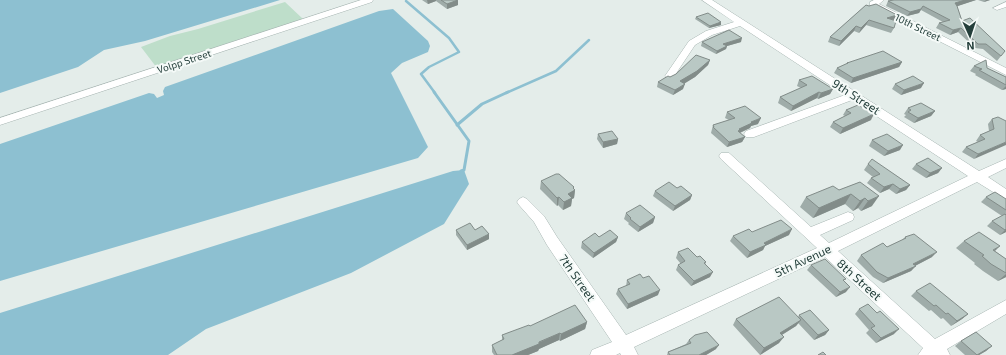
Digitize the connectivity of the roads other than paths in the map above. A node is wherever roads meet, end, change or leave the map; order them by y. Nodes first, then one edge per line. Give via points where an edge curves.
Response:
1 (369, 0) edge
2 (706, 0) edge
3 (876, 2) edge
4 (1006, 4) edge
5 (997, 8) dead end
6 (741, 23) junction
7 (1006, 72) edge
8 (670, 76) edge
9 (854, 96) junction
10 (0, 122) edge
11 (750, 134) dead end
12 (725, 156) dead end
13 (1006, 163) edge
14 (977, 177) junction
15 (1006, 195) edge
16 (523, 202) dead end
17 (848, 217) dead end
18 (809, 234) junction
19 (826, 250) junction
20 (1006, 306) edge
21 (627, 350) edge
22 (934, 353) edge
23 (598, 355) edge

1 - 10 street, Volpp Street
2 - 6 street, 9th Street
3 - 7 street, 10th Street
4 - 5 street
6 - 8 street via 709,33 692,44
6 - 9 street, 9th Street
9 - 11 street
9 - 14 street, 9th Street
12 - 18 street, 8th Street
13 - 14 street, 5th Avenue
14 - 15 street, 9th Street
14 - 19 street, 5th Avenue
16 - 21 street, 7th Street via 539,219
17 - 18 street
18 - 19 street, 8th Street
19 - 21 street, 5th Avenue
19 - 22 street, 8th Street
20 - 22 street
21 - 23 street, 5th Avenue

